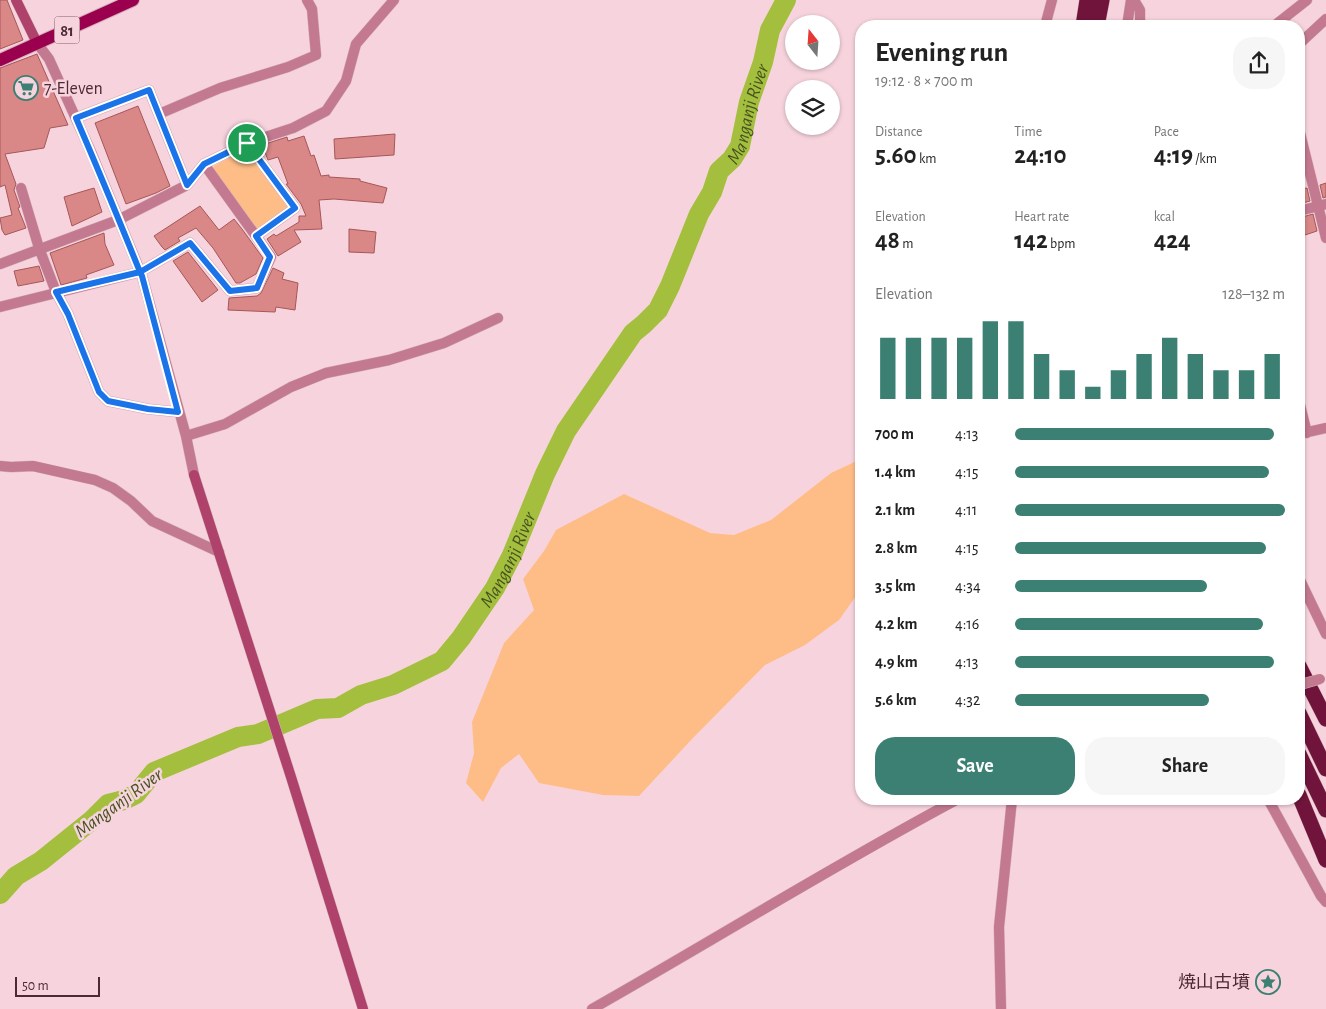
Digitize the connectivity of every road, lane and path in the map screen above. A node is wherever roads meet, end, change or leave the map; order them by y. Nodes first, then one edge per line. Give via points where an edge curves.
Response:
1 (16, 0) edge
2 (134, 0) edge
3 (308, 0) edge
4 (394, 0) edge
5 (1052, 0) edge
6 (1087, 0) edge
7 (1102, 0) edge
8 (1133, 0) edge
9 (1307, 0) edge
10 (1047, 20) edge
11 (1084, 20) edge
12 (1098, 20) edge
13 (1128, 20) edge
14 (1140, 20) edge
15 (1282, 20) edge
16 (1326, 20) edge
17 (1305, 39) edge
18 (37, 43) junction
19 (0, 60) edge
20 (159, 114) junction
21 (76, 118) junction
22 (247, 143) junction
23 (1305, 149) edge
24 (204, 164) junction
25 (187, 185) junction
26 (21, 188) dead end
27 (1322, 205) edge
28 (1305, 209) edge
29 (118, 220) junction
30 (256, 236) junction
31 (1326, 238) edge
32 (39, 248) junction
33 (0, 264) edge
34 (140, 272) junction
35 (56, 292) junction
36 (0, 307) edge
37 (498, 318) dead end
38 (178, 412) junction
39 (1326, 428) edge
40 (1305, 433) edge
41 (186, 436) junction
42 (0, 466) edge
43 (219, 552) junction
44 (1305, 590) edge
45 (1326, 634) edge
46 (1305, 678) edge
47 (1323, 678) edge
48 (1305, 683) edge
49 (1326, 719) edge
50 (1305, 725) edge
51 (1305, 766) edge
52 (1326, 769) edge
53 (947, 805) edge
54 (1011, 805) edge
55 (1271, 805) edge
56 (1303, 805) edge
57 (1326, 810) edge
58 (1326, 860) edge
59 (1326, 902) edge
60 (363, 1009) edge
61 (592, 1009) edge
62 (1001, 1009) edge

1 - 18 street
2 - 18 main road, 81
3 - 20 street via 312,9 316,55 220,88
4 - 22 street via 356,44 346,81 326,111 293,128
5 - 10 street
6 - 11 highway
7 - 12 highway
8 - 13 street
8 - 14 street via 1140,10
9 - 15 street
16 - 17 street
18 - 19 main road, 81
18 - 21 street via 49,59
20 - 21 street via 149,90
20 - 25 street
21 - 29 street
22 - 24 street
22 - 30 street via 295,208
23 - 27 street
24 - 25 street
24 - 30 street
25 - 29 street
26 - 32 street
27 - 28 street
27 - 31 street
29 - 32 street
29 - 34 street
30 - 34 street via 270,257 257,288 230,291 190,243
32 - 33 street
32 - 35 street
34 - 35 street
34 - 38 street
35 - 36 street
35 - 38 street via 99,392 108,401
37 - 41 street via 405,355 373,365 326,373 291,387 225,424
38 - 41 street
39 - 40 street
41 - 43 street via 194,475
42 - 43 street via 32,466 95,480 113,488 152,520
43 - 60 street
44 - 45 street
46 - 49 highway
47 - 48 street, bridge
50 - 52 highway
51 - 57 highway
53 - 61 street
54 - 62 street via 999,927
55 - 59 street
56 - 58 highway

